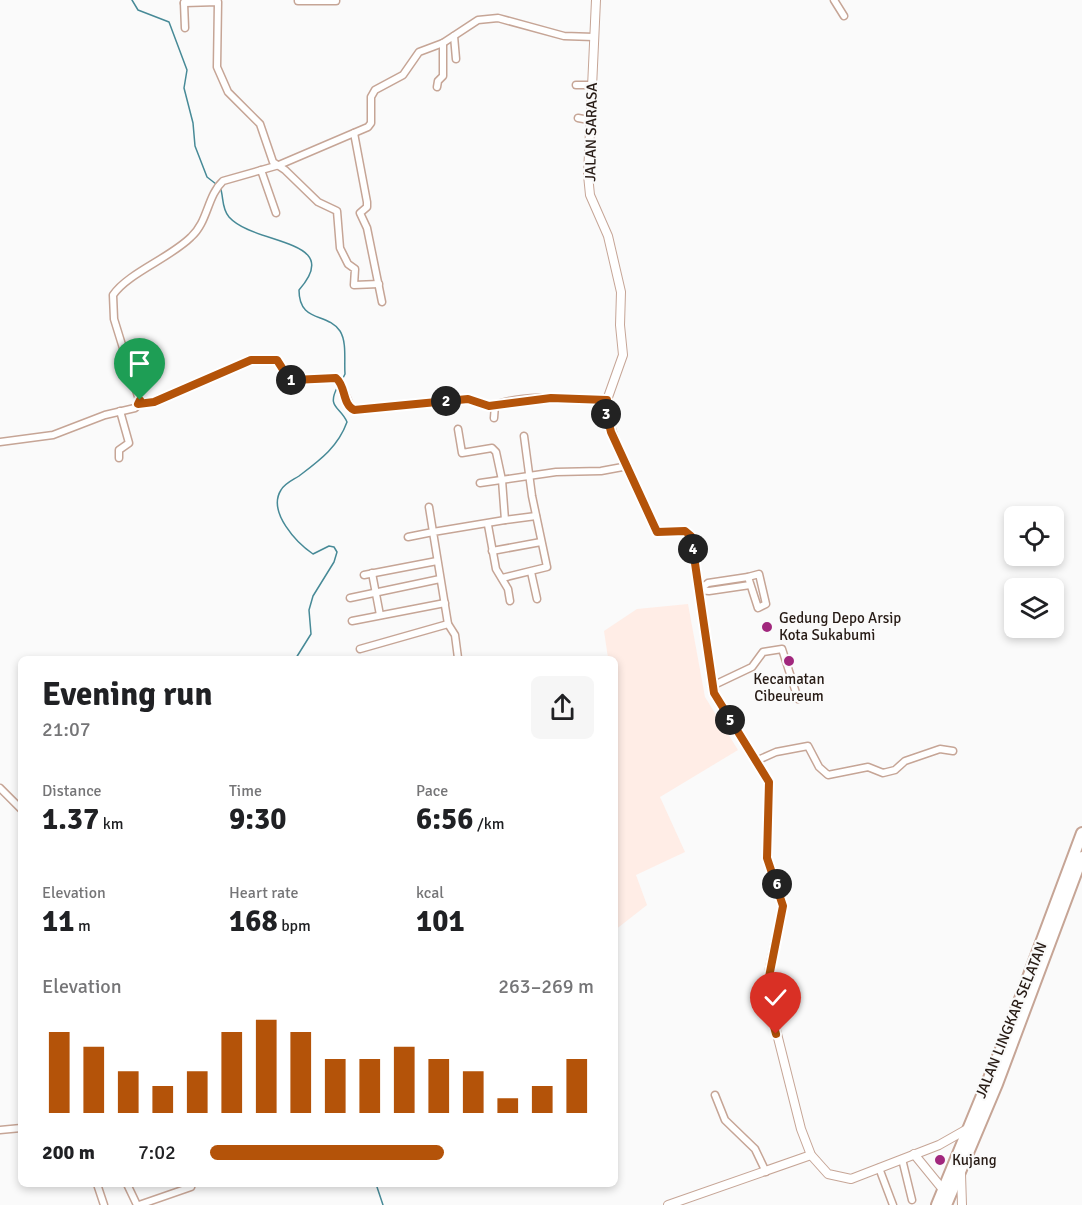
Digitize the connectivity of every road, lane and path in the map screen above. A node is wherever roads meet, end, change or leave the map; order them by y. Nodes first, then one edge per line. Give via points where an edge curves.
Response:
1 (596, 0) edge
2 (834, 0) edge
3 (185, 1) edge
4 (298, 1) edge
5 (336, 2) edge
6 (844, 15) dead end
7 (185, 28) dead end
8 (454, 36) junction
9 (594, 37) junction
10 (443, 43) junction
11 (456, 59) dead end
12 (576, 85) dead end
13 (591, 85) junction
14 (437, 87) dead end
15 (579, 118) dead end
16 (589, 120) junction
17 (354, 133) junction
18 (279, 165) junction
19 (261, 170) junction
20 (276, 213) dead end
21 (380, 284) junction
22 (382, 302) dead end
23 (607, 400) junction
24 (138, 404) junction
25 (495, 405) junction
26 (120, 411) junction
27 (494, 418) dead end
28 (458, 429) dead end
29 (524, 436) dead end
30 (0, 442) edge
31 (119, 458) dead end
32 (628, 466) junction
33 (530, 477) junction
34 (502, 480) junction
35 (480, 483) dead end
36 (429, 507) dead end
37 (536, 516) junction
38 (505, 520) junction
39 (488, 525) junction
40 (433, 532) junction
41 (408, 537) dead end
42 (541, 542) junction
43 (492, 551) junction
44 (437, 561) junction
45 (531, 572) junction
46 (372, 573) junction
47 (364, 575) dead end
48 (748, 577) junction
49 (502, 578) junction
50 (440, 579) junction
51 (750, 585) junction
52 (699, 590) junction
53 (376, 593) junction
54 (350, 598) dead end
55 (537, 599) dead end
56 (510, 601) dead end
57 (445, 603) junction
58 (380, 615) junction
59 (352, 621) dead end
60 (448, 624) junction
61 (360, 649) dead end
62 (458, 656) edge
63 (712, 687) junction
64 (798, 699) dead end
65 (953, 751) dead end
66 (758, 760) junction
67 (0, 788) edge
68 (18, 806) edge
69 (1082, 833) edge
70 (1082, 857) edge
71 (715, 1095) dead end
72 (18, 1128) edge
73 (969, 1128) junction
74 (0, 1130) edge
75 (914, 1154) junction
76 (811, 1155) junction
77 (902, 1159) junction
78 (879, 1168) junction
79 (766, 1172) junction
80 (961, 1172) junction
81 (98, 1187) edge
82 (129, 1187) edge
83 (190, 1187) edge
84 (946, 1197) edge
85 (912, 1200) dead end
86 (104, 1205) edge
87 (138, 1205) edge
88 (668, 1205) edge
89 (893, 1205) edge
90 (937, 1205) edge
91 (962, 1205) edge

1 - 9 street, JALAN SARASA
2 - 6 street
3 - 7 street
3 - 18 street via 218,2 217,67 230,96 260,124 271,159
4 - 5 street
8 - 9 street via 478,20 498,18 564,36
8 - 10 street
8 - 11 street
9 - 13 street, JALAN SARASA
10 - 14 street via 443,76
10 - 17 street via 419,52 403,75 375,90 370,126
12 - 13 street
13 - 16 street, JALAN SARASA
15 - 16 street
16 - 23 street, JALAN SARASA via 590,195 608,236 621,292 622,364
17 - 18 street
17 - 21 street via 367,202 360,213
18 - 19 street
18 - 21 street via 318,202 337,211 340,248 355,269 354,285
19 - 20 street
19 - 24 street via 223,181 203,223 191,237 132,277 113,295 114,320 140,400
21 - 22 street
23 - 25 street via 551,398
23 - 32 street via 607,419
24 - 25 street via 154,402 264,358 277,360 289,379 336,378 352,410 468,399
24 - 26 street
25 - 27 street
26 - 30 street via 52,435
26 - 31 street via 129,444 119,450
28 - 34 street via 462,453 494,450
29 - 33 street
32 - 33 street
32 - 52 street via 657,532 689,534
33 - 34 street
33 - 37 street
34 - 35 street
34 - 38 street
36 - 40 street
37 - 38 street
37 - 42 street
38 - 39 street
39 - 40 street
39 - 43 street
40 - 41 street
40 - 44 street
42 - 43 street
42 - 45 street via 546,567
43 - 49 street
44 - 46 street
44 - 50 street
45 - 49 street
45 - 55 street
46 - 47 street
46 - 53 street
48 - 51 street
48 - 51 street via 760,575 765,607 756,606
48 - 52 street via 708,583
49 - 56 street
50 - 53 street
50 - 57 street
51 - 52 street
52 - 63 street
53 - 54 street
53 - 58 street
57 - 58 street
57 - 60 street
58 - 59 street
60 - 61 street
60 - 62 street via 455,635
63 - 64 street via 752,667 763,652 782,649
63 - 66 street via 720,707
65 - 66 street via 940,749 906,761 895,770 883,772 872,767 828,775 808,746
66 - 76 street via 769,782 767,858 783,906 769,972 769,1002
67 - 68 street
69 - 73 main road, JALAN LINGKAR SELATAN
70 - 80 main road, JALAN LINGKAR SELATAN
71 - 79 street via 729,1126 755,1149
72 - 74 street
73 - 75 street
73 - 84 main road, JALAN LINGKAR SELATAN
75 - 77 street
75 - 84 street
76 - 78 street via 824,1171 842,1179
76 - 79 street
77 - 78 street
77 - 85 street
78 - 89 street
79 - 88 street
80 - 84 main road, JALAN LINGKAR SELATAN
80 - 91 street
81 - 86 street
82 - 87 street
83 - 87 street
84 - 90 main road, JALAN LINGKAR SELATAN

